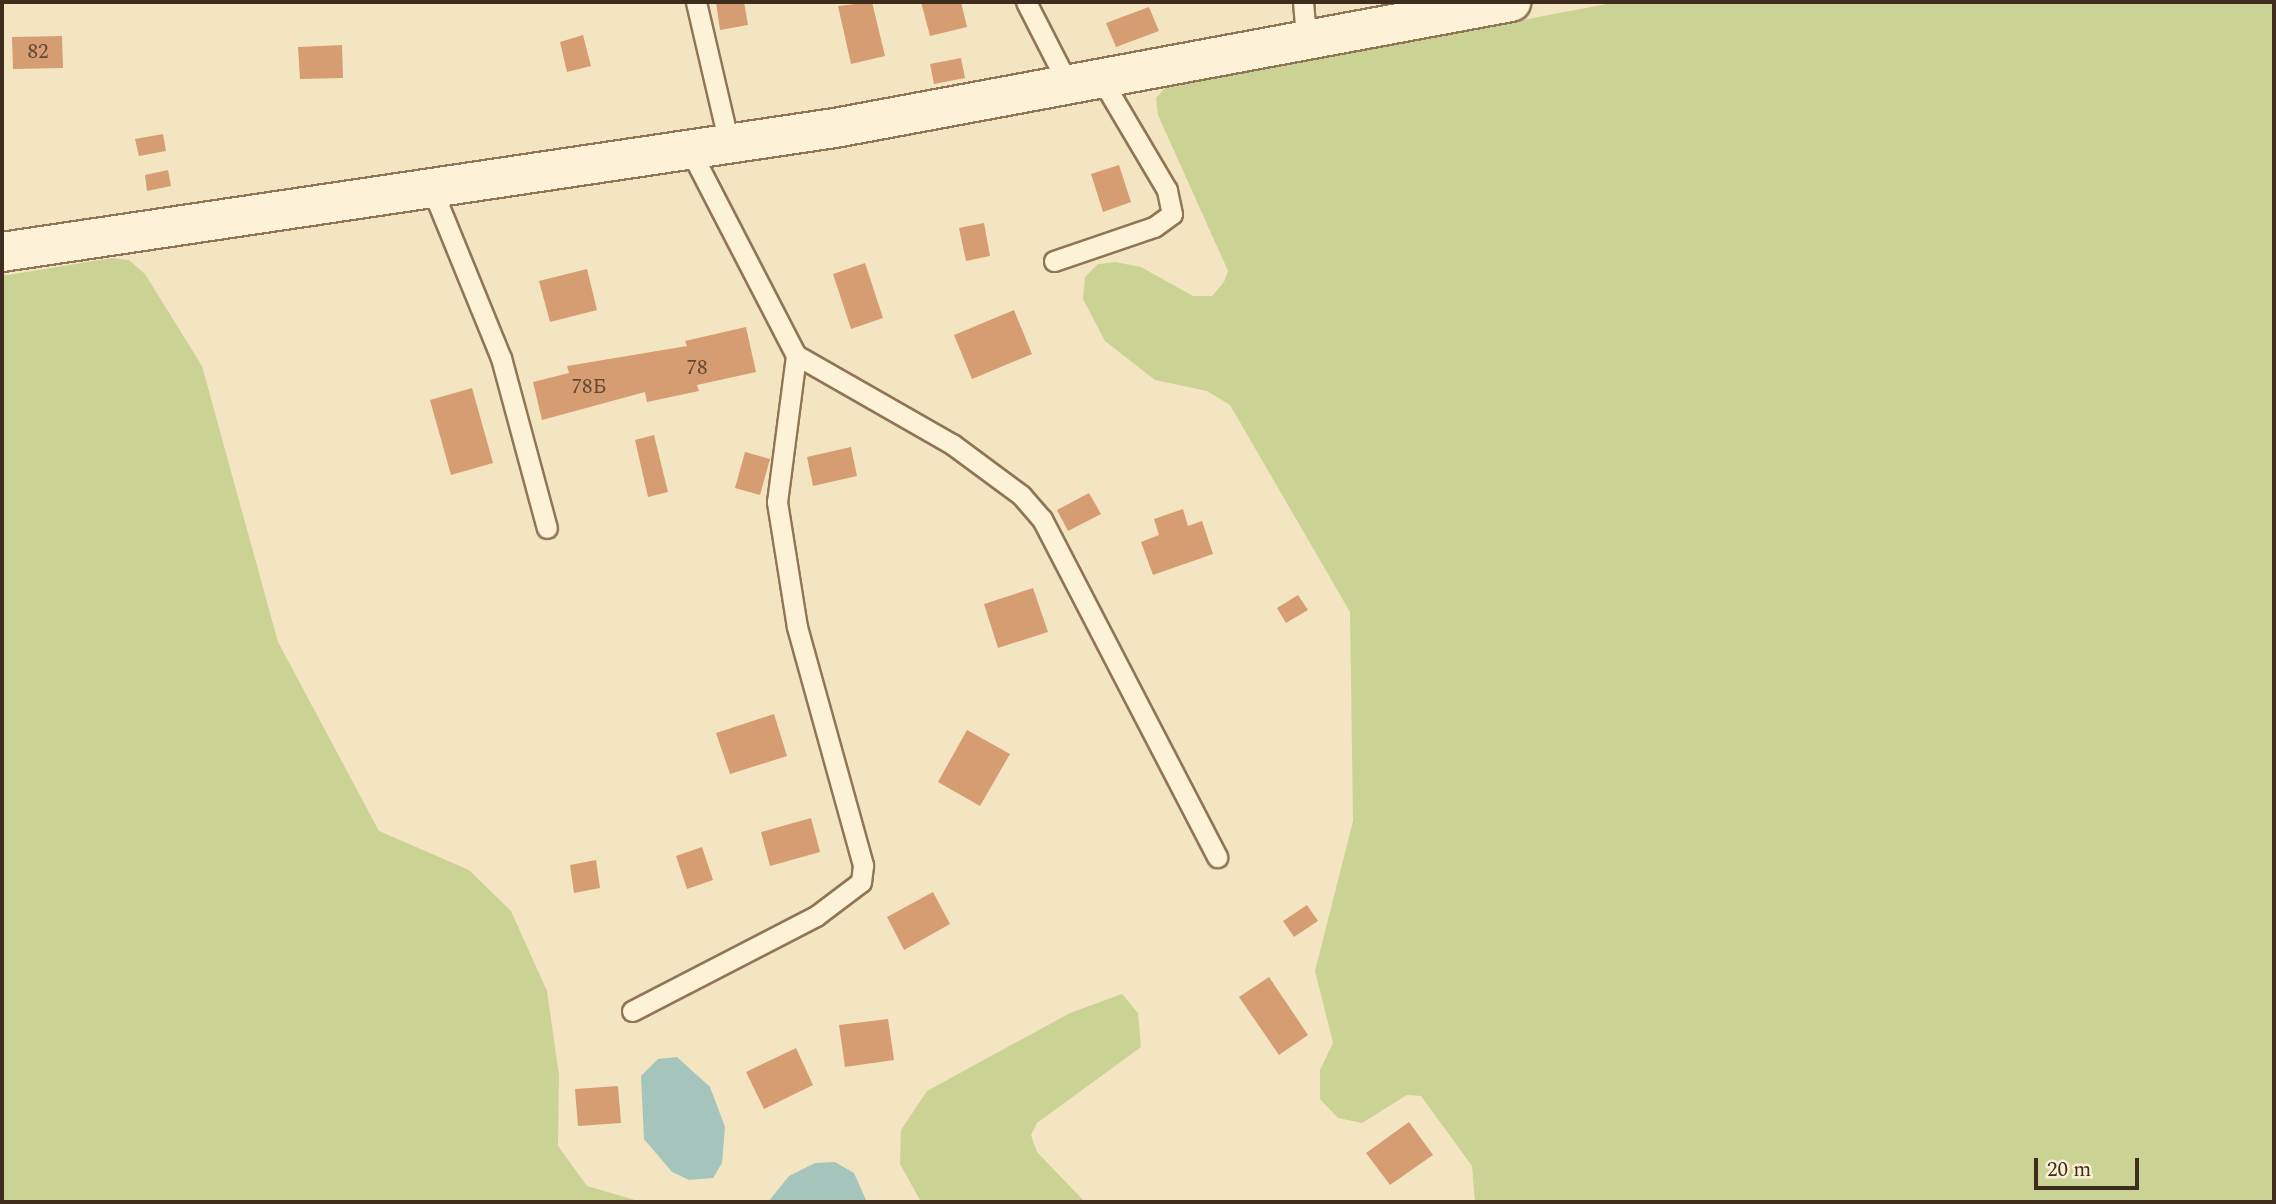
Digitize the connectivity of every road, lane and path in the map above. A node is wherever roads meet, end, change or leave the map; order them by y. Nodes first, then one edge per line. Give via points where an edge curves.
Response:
1 (696, 2) edge
2 (1026, 2) edge
3 (1303, 2) edge
4 (1511, 2) edge
5 (1306, 40) junction
6 (1086, 83) junction
7 (729, 144) junction
8 (690, 150) junction
9 (432, 189) junction
10 (2, 252) edge
11 (1054, 261) dead end
12 (796, 355) junction
13 (547, 528) dead end
14 (1217, 856) dead end
15 (632, 1011) dead end

1 - 7 lane
2 - 6 lane
3 - 5 lane
4 - 5 street
5 - 6 street
6 - 7 street
6 - 11 lane via 1167,190 1172,214 1154,228
7 - 8 street
8 - 9 street
8 - 12 lane
9 - 10 street
9 - 13 lane via 501,358
12 - 14 lane via 953,444 1021,495 1042,519
12 - 15 lane via 777,502 800,640 860,854 861,881 853,894 816,916

